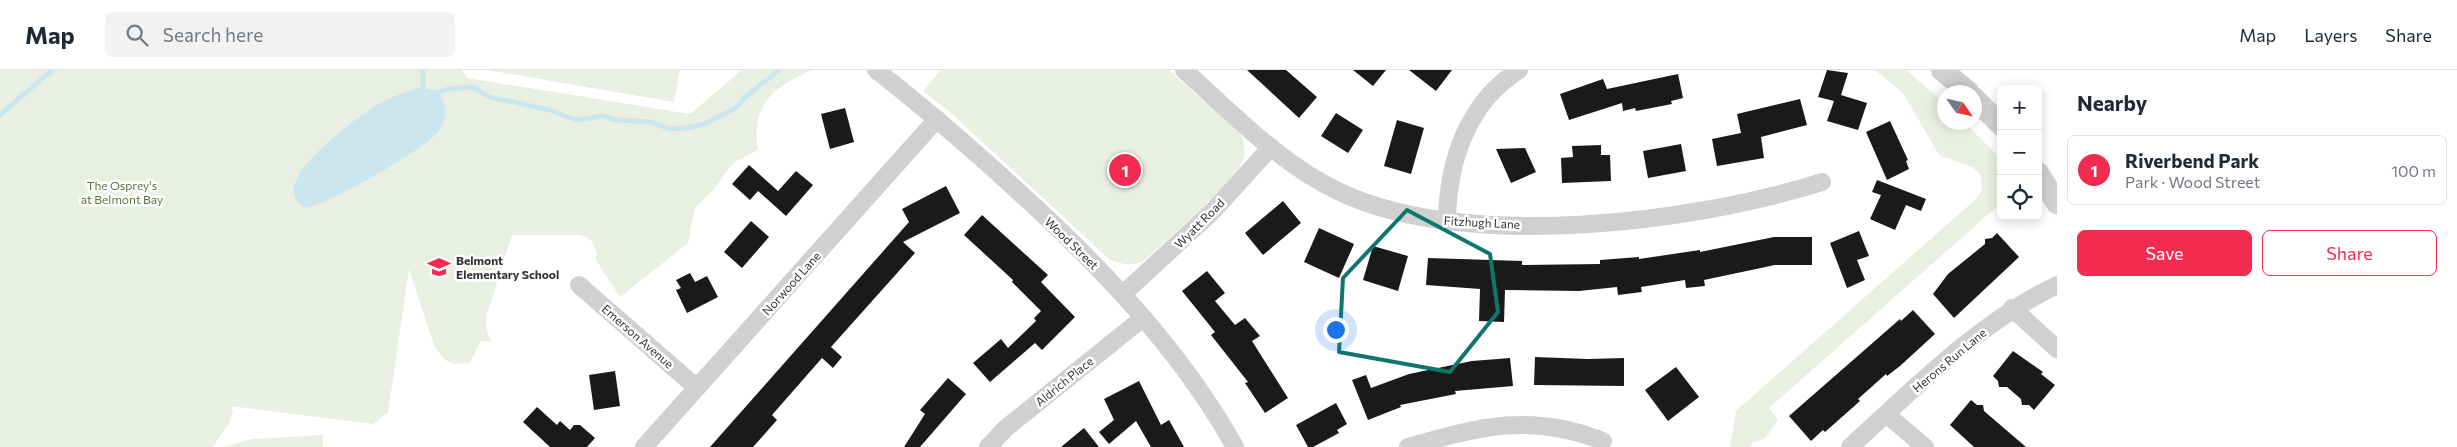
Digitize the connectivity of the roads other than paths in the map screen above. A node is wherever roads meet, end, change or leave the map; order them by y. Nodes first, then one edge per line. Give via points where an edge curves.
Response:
1 (876, 70) edge
2 (1184, 70) edge
3 (1519, 70) edge
4 (1942, 70) edge
5 (1960, 85) edge
6 (1982, 106) edge
7 (937, 119) junction
8 (1997, 121) edge
9 (1271, 147) junction
10 (2039, 175) edge
11 (1822, 182) dead end
12 (2057, 203) edge
13 (1447, 220) junction
14 (579, 285) dead end
15 (2057, 285) edge
16 (1123, 294) junction
17 (2012, 308) junction
18 (1143, 318) junction
19 (2057, 349) edge
20 (697, 388) junction
21 (1886, 414) junction
22 (1458, 440) edge
23 (1603, 441) dead end
24 (644, 447) edge
25 (988, 447) edge
26 (1235, 447) edge
27 (1408, 447) edge
28 (1850, 447) edge
29 (1924, 447) edge

1 - 7 street, Wood Street
2 - 9 street, Fitzhugh Lane
3 - 13 street via 1496,88 1466,129 1451,171
4 - 5 street
6 - 8 street
7 - 16 street, Wood Street via 1070,239
7 - 20 street, Norwood Lane
9 - 13 street, Fitzhugh Lane via 1316,178 1359,200 1407,214
9 - 16 street, Wyatt Road via 1213,211
10 - 12 street
11 - 13 street, Fitzhugh Lane via 1746,202 1676,215 1605,222 1522,224
14 - 20 street, Emerson Avenue
15 - 17 street, Herons Run Lane
16 - 18 street, Wood Street
17 - 19 street
17 - 21 street, Herons Run Lane via 1954,353
18 - 25 street, Aldrich Place via 1006,428
18 - 26 street, Wood Street via 1182,368
20 - 24 street, Norwood Lane
21 - 28 street, Herons Run Lane
21 - 29 street
22 - 23 street via 1514,424 1534,424 1573,430
22 - 27 street

